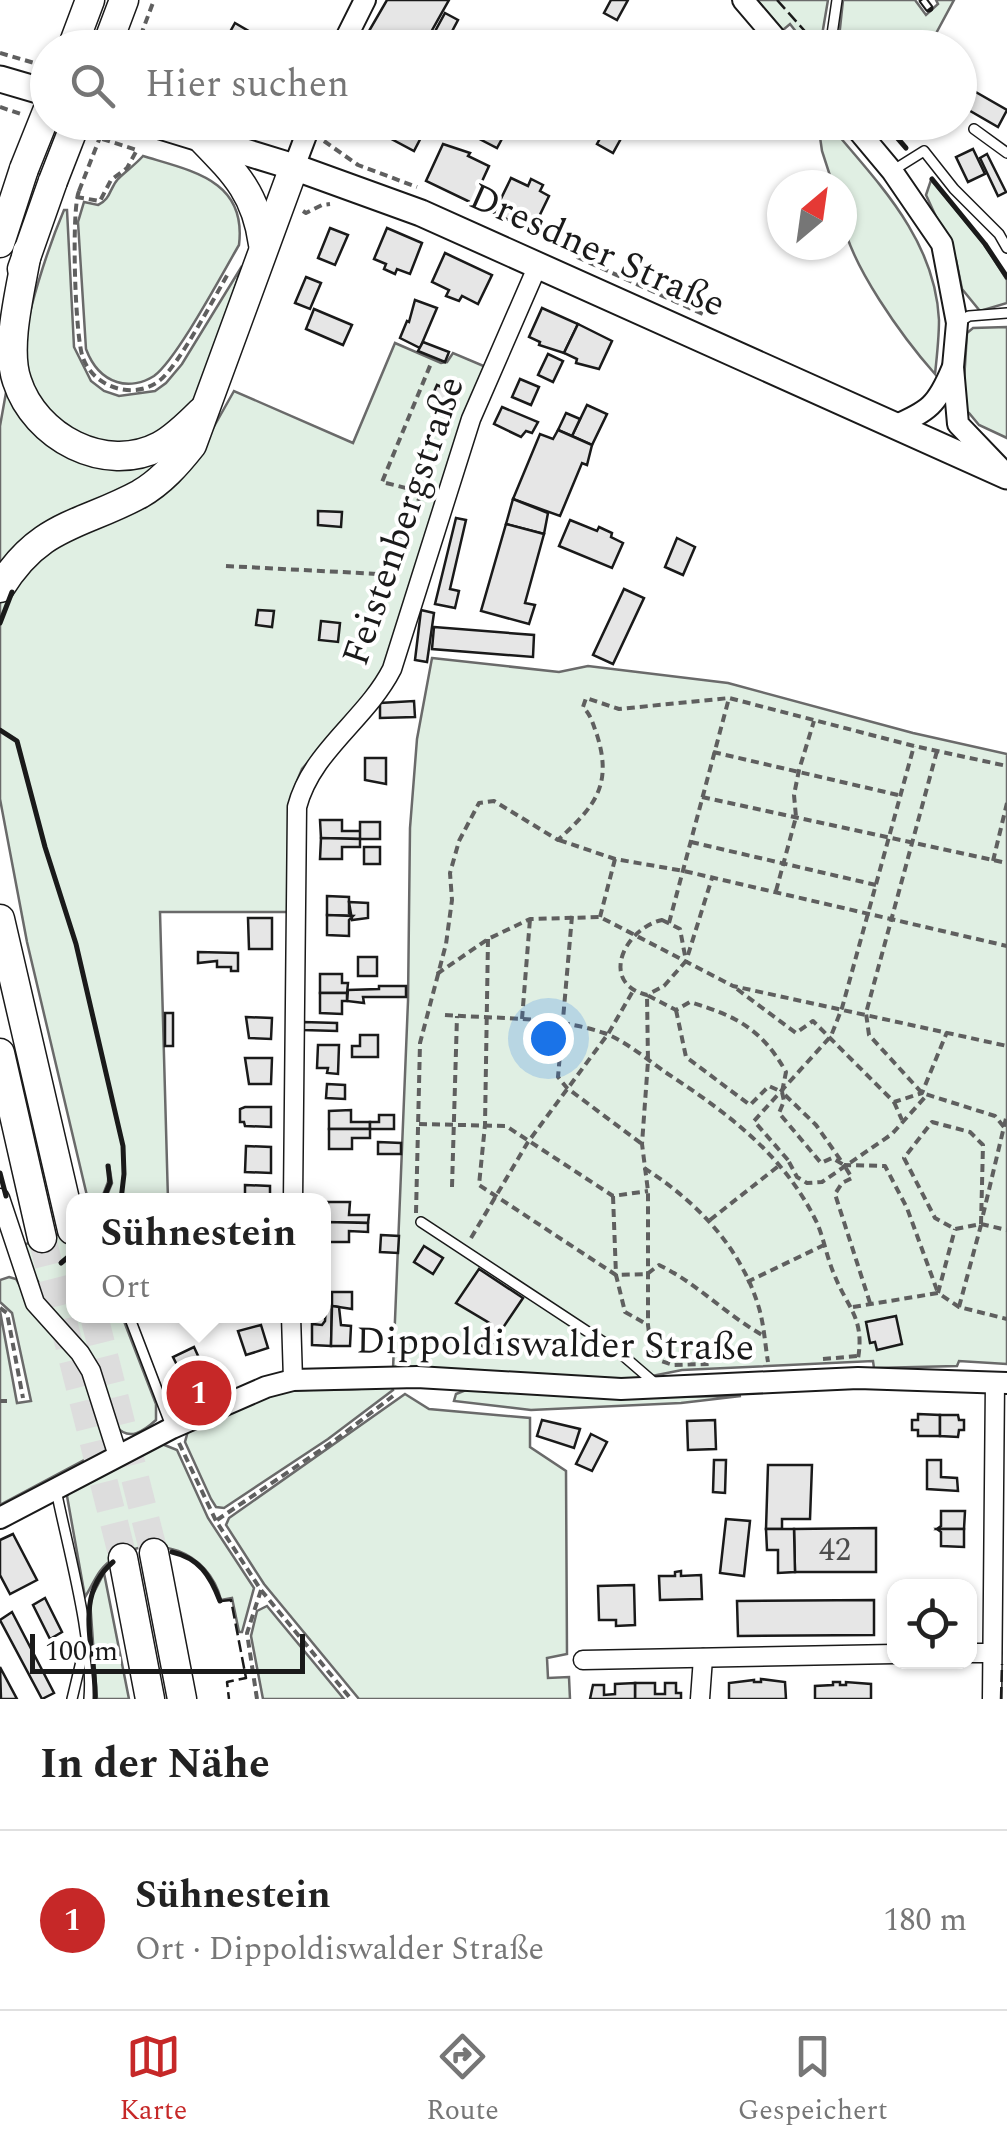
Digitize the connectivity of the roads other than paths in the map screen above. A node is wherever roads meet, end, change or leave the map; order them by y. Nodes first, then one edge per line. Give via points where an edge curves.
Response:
1 (90, 0) edge
2 (124, 0) edge
3 (365, 0) edge
4 (743, 0) edge
5 (837, 0) edge
6 (79, 30) edge
7 (113, 30) edge
8 (351, 30) edge
9 (769, 30) edge
10 (833, 30) edge
11 (0, 79) edge
12 (30, 88) edge
13 (977, 131) edge
14 (36, 140) edge
15 (74, 140) edge
16 (204, 140) edge
17 (209, 140) edge
18 (303, 140) edge
19 (865, 140) edge
20 (1007, 153) edge
21 (294, 166) junction
22 (892, 171) junction
23 (263, 246) junction
24 (14, 248) edge
25 (1007, 248) edge
26 (538, 265) junction
27 (1007, 313) edge
28 (957, 323) junction
29 (0, 352) edge
30 (953, 368) junction
31 (213, 394) junction
32 (894, 426) junction
33 (1007, 476) edge
34 (0, 588) edge
35 (0, 920) edge
36 (0, 1054) edge
37 (292, 1193) edge
38 (0, 1198) edge
39 (66, 1204) edge
40 (421, 1222) road end
41 (42, 1238) tunnel mouth
42 (132, 1323) edge
43 (291, 1323) edge
44 (293, 1380) junction
45 (1001, 1383) edge
46 (662, 1388) junction
47 (172, 1428) junction
48 (118, 1456) junction
49 (56, 1488) junction
50 (0, 1518) edge
51 (154, 1553) tunnel mouth
52 (124, 1558) tunnel mouth
53 (86, 1640) junction
54 (977, 1653) edge
55 (992, 1653) junction
56 (887, 1654) edge
57 (703, 1658) junction
58 (583, 1660) dead end
59 (72, 1699) edge
60 (89, 1699) edge
61 (150, 1699) edge
62 (182, 1699) edge
63 (700, 1699) edge
64 (992, 1699) edge

1 - 6 highway
2 - 7 highway
3 - 8 street
4 - 9 street
5 - 10 lane
11 - 12 main road
13 - 20 lane
14 - 24 highway, bridge via 24,170
15 - 24 highway, bridge via 70,190
16 - 23 highway via 246,188
17 - 21 main road, Dresdner Straße
18 - 21 street
19 - 22 street
21 - 23 highway
21 - 26 main road, Dresdner Straße
22 - 25 lane via 924,150
22 - 28 street via 942,244
23 - 31 highway
24 - 29 highway
24 - 31 highway via 17,381 26,402 63,440 112,456 145,452 191,423
26 - 32 main road, Dresdner Straße
26 - 37 street, Feistenbergstraße via 482,390 392,668 310,772 297,807
27 - 28 lane
28 - 30 street
30 - 32 street via 931,408
30 - 33 street via 958,424
31 - 34 highway via 192,446 167,474 41,540
32 - 33 main road, Dresdner Straße
35 - 39 highway
36 - 41 highway
38 - 48 street via 35,1303 92,1371
40 - 46 lane
42 - 47 lane
43 - 44 street
44 - 46 street, Dippoldiswalder Straße via 417,1377
44 - 47 street, Dippoldiswalder Straße
45 - 46 street, Dippoldiswalder Straße via 858,1378
45 - 55 street
47 - 48 street, Dippoldiswalder Straße
48 - 49 street, Dippoldiswalder Straße
49 - 50 street, Dippoldiswalder Straße
49 - 53 lane
51 - 62 highway
52 - 61 highway
53 - 59 lane
53 - 60 lane
54 - 55 street
55 - 64 street
56 - 57 street
57 - 58 street
57 - 63 street

